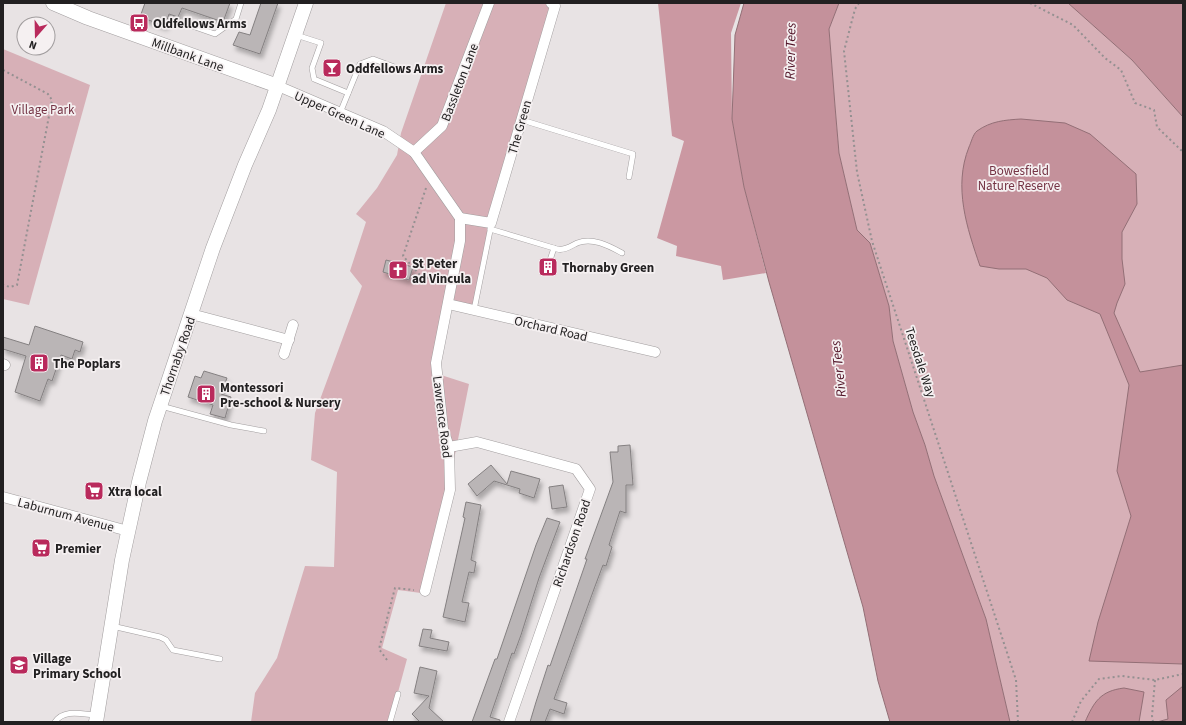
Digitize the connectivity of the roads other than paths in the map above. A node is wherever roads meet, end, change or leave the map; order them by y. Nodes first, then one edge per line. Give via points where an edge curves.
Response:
1 (53, 3) edge
2 (241, 3) edge
3 (306, 3) edge
4 (489, 3) edge
5 (551, 3) edge
6 (192, 26) dead end
7 (295, 34) junction
8 (400, 69) dead end
9 (278, 86) junction
10 (348, 93) junction
11 (340, 113) junction
12 (522, 120) junction
13 (414, 152) junction
14 (629, 177) dead end
15 (460, 218) junction
16 (491, 226) junction
17 (554, 248) junction
18 (622, 253) dead end
19 (549, 263) dead end
20 (448, 304) junction
21 (474, 310) junction
22 (191, 314) junction
23 (293, 324) dead end
24 (289, 340) junction
25 (655, 352) dead end
26 (284, 354) dead end
27 (160, 406) junction
28 (264, 431) dead end
29 (450, 447) junction
30 (3, 497) edge
31 (128, 531) junction
32 (425, 591) road end
33 (111, 626) junction
34 (220, 659) dead end
35 (398, 694) dead end
36 (96, 719) edge
37 (55, 722) edge
38 (390, 722) edge
39 (509, 722) edge

1 - 9 street, Millbank Lane
2 - 6 lane via 236,19 215,34
3 - 7 street, Thornaby Road
4 - 13 street, Bassleton Lane via 442,126
5 - 12 street, The Green via 555,6
7 - 9 street, Thornaby Road
7 - 10 lane via 321,42 312,68 314,79
8 - 10 lane via 373,59 360,64
9 - 11 street, Upper Green Lane
9 - 22 street, Thornaby Road via 226,214
10 - 11 lane
11 - 13 street, Upper Green Lane via 383,131
12 - 14 lane via 633,154
12 - 16 street, The Green
13 - 15 street, Upper Green Lane
15 - 16 street
15 - 20 street, Lawrence Road via 460,241
16 - 17 lane
16 - 21 lane
17 - 18 lane via 561,250 579,242 590,241 605,244
17 - 19 lane
20 - 21 street, Orchard Road
20 - 29 street, Lawrence Road via 436,363 443,429
21 - 25 street, Orchard Road
22 - 24 street
22 - 27 street, Thornaby Road
23 - 24 street
24 - 26 street
27 - 28 lane
27 - 31 street, Thornaby Road via 138,482
29 - 32 street, Lawrence Road via 450,490
29 - 39 street, Richardson Road via 477,442 576,469 590,489
30 - 31 street, Laburnum Avenue
31 - 33 street, Thornaby Road
33 - 34 lane via 160,637 166,640 173,650
33 - 36 street, Thornaby Road
35 - 38 lane
36 - 37 lane via 67,713 60,715

